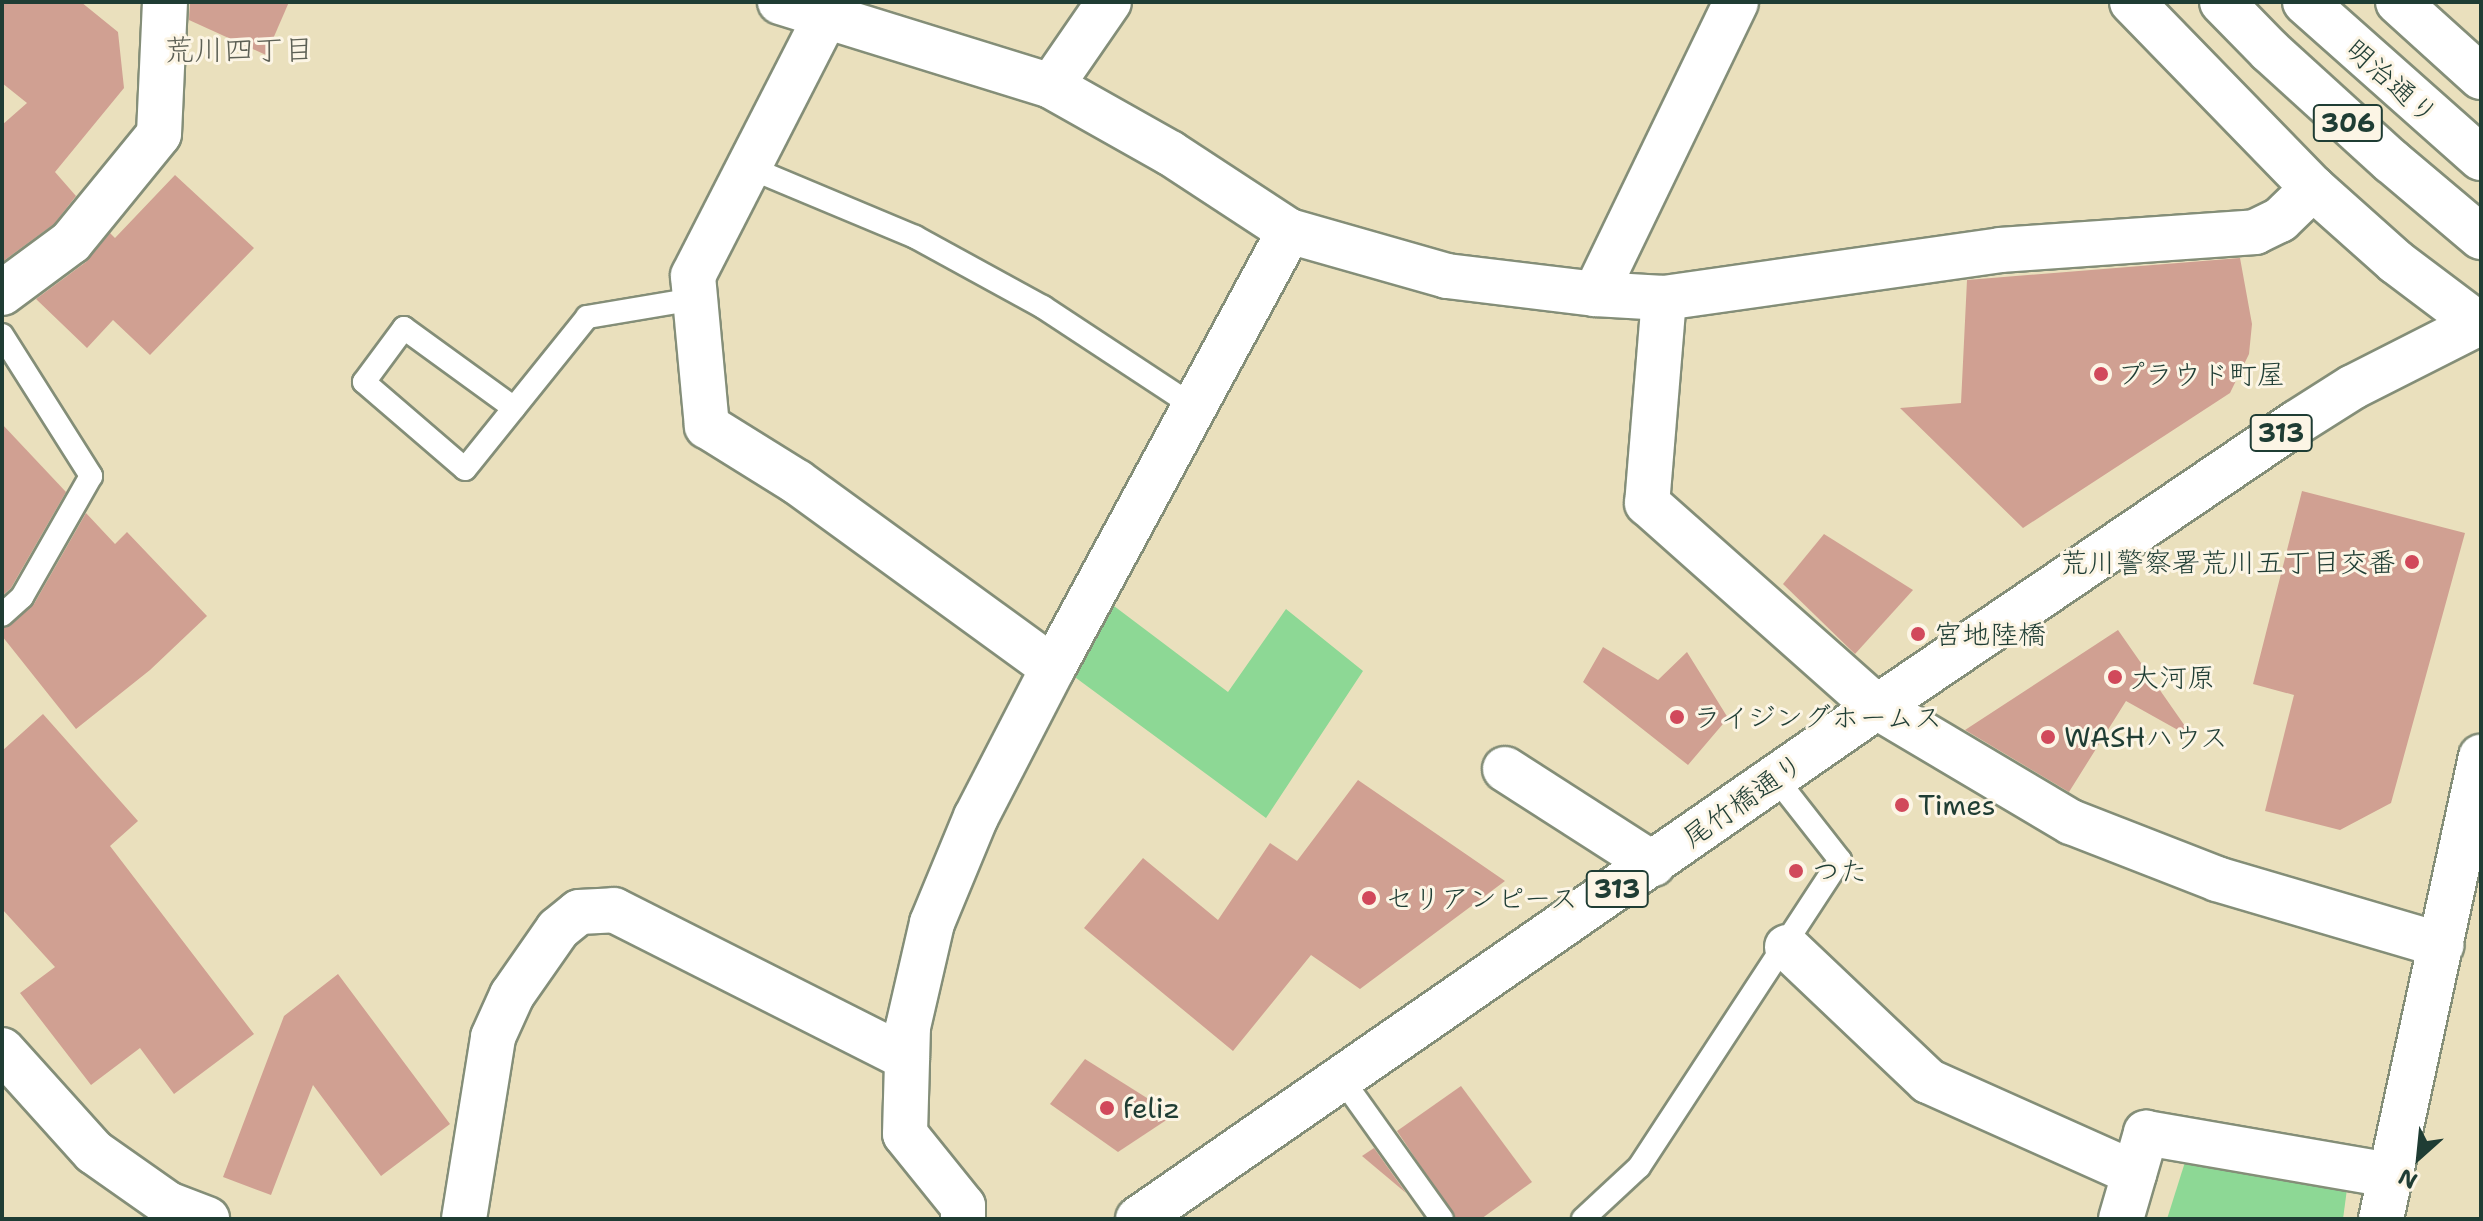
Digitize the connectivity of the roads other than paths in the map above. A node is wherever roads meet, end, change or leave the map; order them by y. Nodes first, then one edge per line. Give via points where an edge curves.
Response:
1 (165, 2) edge
2 (780, 2) edge
3 (1109, 2) edge
4 (1736, 2) edge
5 (2132, 2) edge
6 (2222, 2) edge
7 (2305, 2) edge
8 (2398, 2) edge
9 (826, 16) junction
10 (2481, 77) edge
11 (1051, 86) junction
12 (2481, 158) edge
13 (748, 167) junction
14 (2313, 188) junction
15 (1289, 231) junction
16 (2481, 237) edge
17 (2, 293) edge
18 (1595, 294) junction
19 (1664, 298) junction
20 (695, 299) junction
21 (2480, 324) edge
22 (2, 335) edge
23 (1193, 406) junction
24 (514, 408) junction
25 (2, 615) edge
26 (1053, 668) junction
27 (1877, 707) junction
28 (2481, 757) edge
29 (1505, 769) dead end
30 (1775, 777) junction
31 (2474, 821) edge
32 (1653, 864) junction
33 (2441, 945) junction
34 (1787, 947) junction
35 (2, 1050) edge
36 (907, 1058) junction
37 (1342, 1079) junction
38 (2134, 1173) junction
39 (2389, 1175) junction
40 (207, 1219) edge
41 (464, 1219) edge
42 (963, 1219) edge
43 (1138, 1219) edge
44 (1442, 1219) edge
45 (1583, 1219) edge
46 (2121, 1219) edge
47 (2381, 1219) edge

1 - 17 street via 159,134 71,242
2 - 9 street
3 - 11 street
4 - 18 street
5 - 14 street, 306
6 - 16 street, 306 via 2391,161
7 - 12 street, 明治通り / 306
8 - 10 street
9 - 11 street
9 - 13 street
11 - 15 street via 1170,153
13 - 20 street via 693,276
13 - 23 lane via 915,237 1043,307
14 - 19 street via 2280,220 2255,232 2000,250
14 - 21 street, 306 via 2396,262
15 - 18 street via 1447,276
15 - 23 street
18 - 19 street
19 - 27 street via 1647,503
20 - 24 lane via 587,317
20 - 26 street via 707,426 797,482
21 - 27 street, 尾竹橋通り / 313 via 2307,415
22 - 25 lane via 91,476 22,597
23 - 26 street
24 - 24 lane via 465,469 364,382 404,328
26 - 36 street via 976,817 932,923 908,1027
27 - 30 street, 尾竹橋通り / 313
27 - 33 street via 2071,822 2217,879
28 - 31 street
29 - 32 street
30 - 32 street, 尾竹橋通り / 313
30 - 34 lane via 1840,860
31 - 33 street
32 - 37 street, 尾竹橋通り / 313
33 - 39 street
34 - 38 street via 1928,1081
34 - 45 lane via 1639,1167
35 - 40 street via 94,1152 168,1204
36 - 41 street via 614,910 579,912 558,929 512,995 493,1037
36 - 42 street via 905,1134 963,1206
37 - 43 street, 尾竹橋通り / 313
37 - 44 lane
38 - 39 street via 2146,1133
38 - 46 street
39 - 47 street

